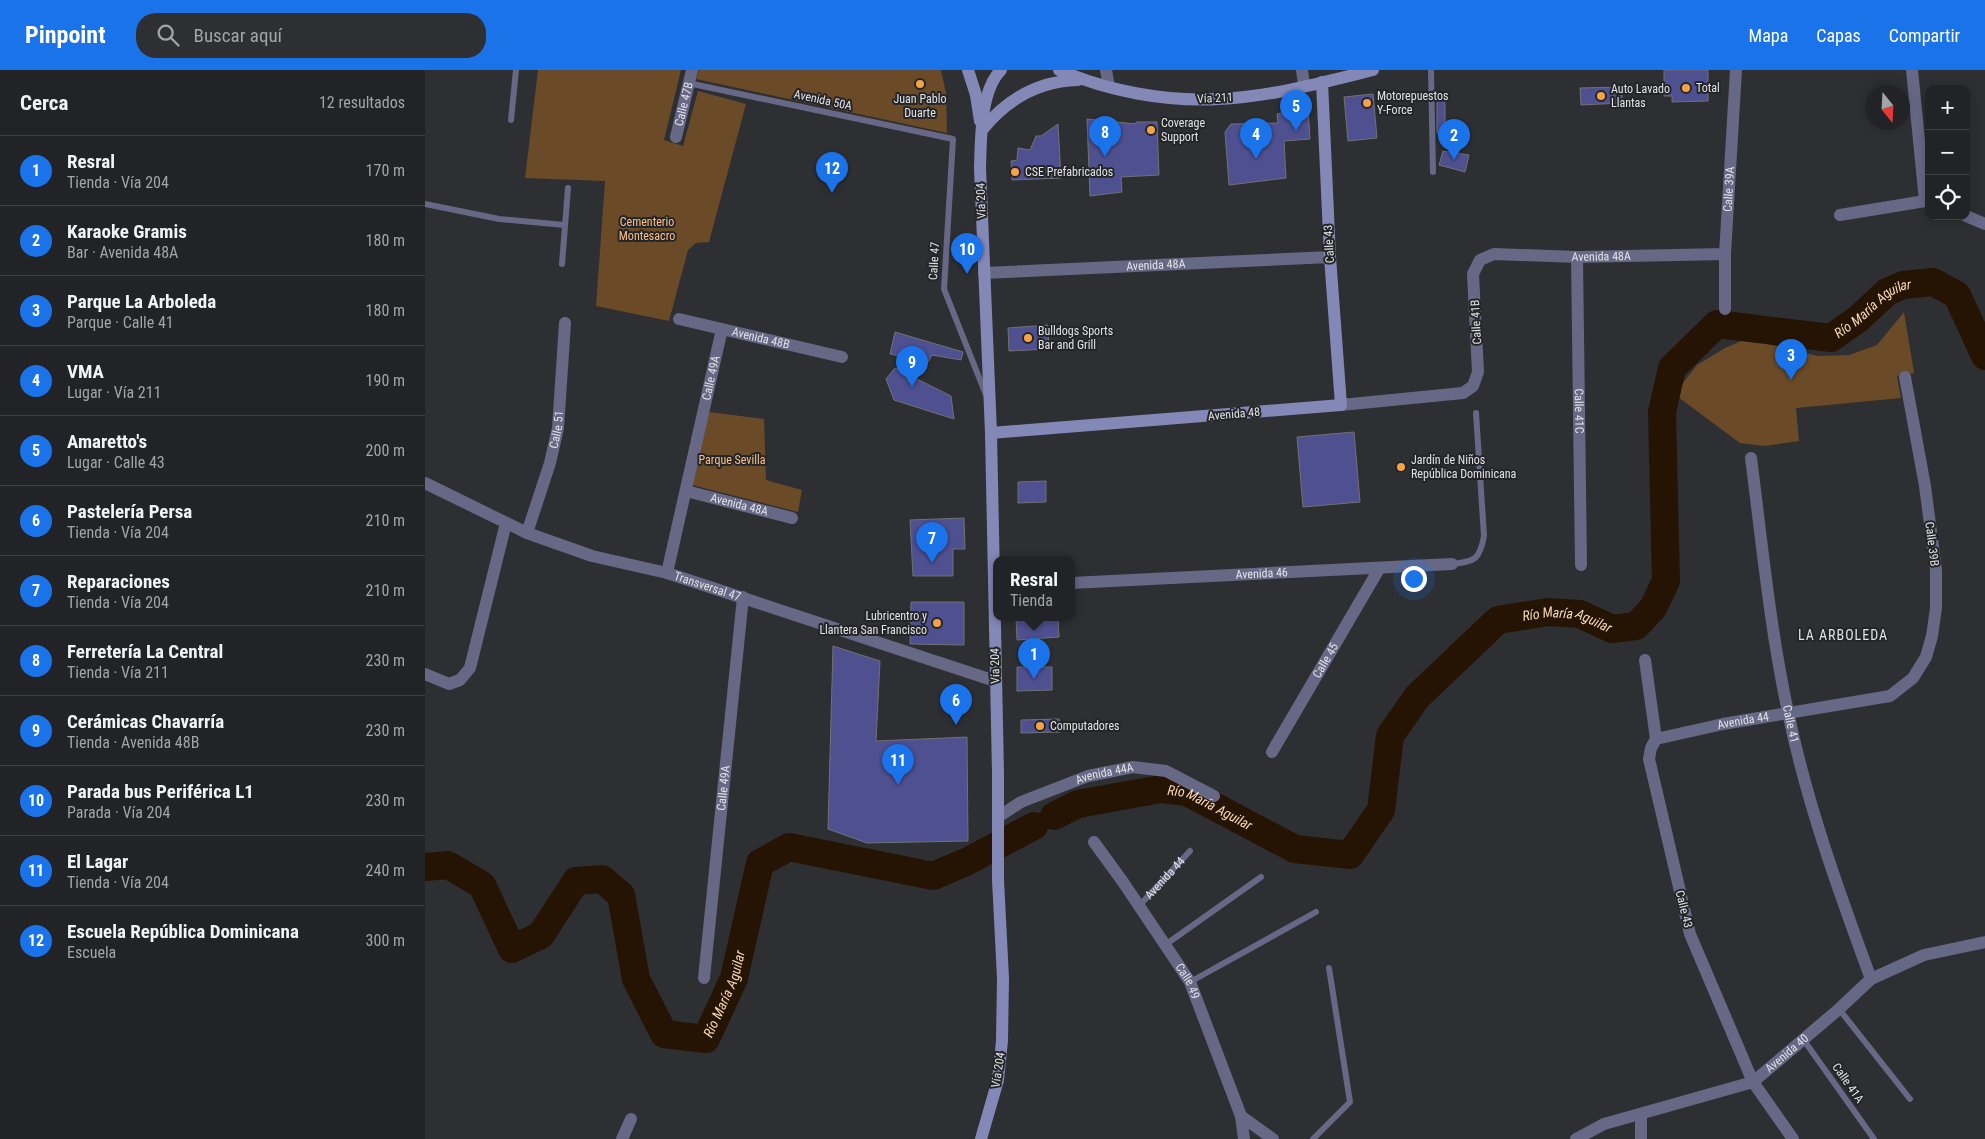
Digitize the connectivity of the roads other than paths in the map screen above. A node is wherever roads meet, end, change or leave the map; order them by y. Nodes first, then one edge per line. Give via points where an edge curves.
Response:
1 (516, 70) edge
2 (692, 70) edge
3 (968, 70) edge
4 (1001, 70) edge
5 (1059, 70) edge
6 (1106, 70) edge
7 (1302, 70) edge
8 (1373, 70) edge
9 (1431, 70) edge
10 (1736, 70) edge
11 (1913, 70) edge
12 (1082, 80) junction
13 (1322, 82) junction
14 (689, 83) junction
15 (1304, 85) junction
16 (1109, 87) junction
17 (511, 120) dead end
18 (982, 130) junction
19 (676, 137) dead end
20 (953, 139) joint
21 (1433, 172) dead end
22 (1925, 182) edge
23 (568, 188) dead end
24 (1925, 201) edge
25 (425, 204) edge
26 (1840, 215) dead end
27 (1970, 218) edge
28 (1985, 224) edge
29 (565, 225) junction
30 (1725, 254) junction
31 (1330, 257) junction
32 (1577, 257) junction
33 (1480, 260) joint
34 (563, 264) dead end
35 (984, 273) junction
36 (1725, 309) dead end
37 (679, 319) dead end
38 (565, 322) dead end
39 (722, 330) junction
40 (842, 358) dead end
41 (1905, 377) dead end
42 (1473, 386) joint
43 (990, 405) junction
44 (1341, 406) junction
45 (1476, 413) dead end
46 (991, 433) junction
47 (1751, 458) dead end
48 (425, 483) edge
49 (686, 491) junction
50 (792, 518) dead end
51 (506, 523) junction
52 (527, 533) junction
53 (994, 556) edge
54 (1452, 564) joint
55 (1581, 565) dead end
56 (1379, 569) junction
57 (667, 573) junction
58 (1075, 583) edge
59 (743, 597) junction
60 (995, 621) edge
61 (1645, 660) dead end
62 (425, 674) edge
63 (995, 682) junction
64 (1890, 696) joint
65 (1788, 712) junction
66 (1656, 738) junction
67 (1272, 752) dead end
68 (1214, 796) dead end
69 (998, 823) junction
70 (1094, 842) dead end
71 (1190, 851) dead end
72 (1261, 877) dead end
73 (1139, 906) junction
74 (1316, 912) dead end
75 (1985, 942) edge
76 (1165, 945) junction
77 (1329, 968) dead end
78 (704, 978) dead end
79 (1871, 979) junction
80 (1190, 982) junction
81 (1839, 1009) junction
82 (1803, 1039) junction
83 (1753, 1082) junction
84 (1910, 1099) dead end
85 (1641, 1115) junction
86 (1241, 1116) junction
87 (631, 1119) dead end
88 (622, 1139) edge
89 (981, 1139) edge
90 (1244, 1139) edge
91 (1273, 1139) edge
92 (1313, 1139) edge
93 (1576, 1139) edge
94 (1641, 1139) edge
95 (1793, 1139) edge
96 (1874, 1139) edge

1 - 17 lane
2 - 14 street, Calle 47B
3 - 18 main road
4 - 18 main road, Vía 204 via 989,90
5 - 12 main road, Vía 211
6 - 16 street
7 - 15 street
8 - 13 main road, Vía 211
9 - 21 lane
10 - 30 street, Calle 39A
11 - 22 street
12 - 16 main road, Vía 211
12 - 18 main road via 1066,80 1033,88 1005,105
13 - 15 main road, Vía 211
13 - 31 main road, Calle 43
14 - 19 street, Calle 47B
14 - 20 lane, Avenida 50A
15 - 16 main road, Vía 211 via 1260,95 1220,99 1158,96
18 - 35 main road, Vía 204 via 980,204
20 - 43 lane, Calle 47 via 944,289
23 - 29 lane
24 - 26 street
25 - 29 lane via 499,219
27 - 28 street
29 - 34 lane
30 - 32 street, Avenida 48A
30 - 36 street, Calle 39A
31 - 35 street, Avenida 48A
31 - 44 main road, Calle 43
32 - 33 street, Avenida 48A via 1494,254
32 - 55 street, Calle 41C
33 - 42 street, Calle 41B via 1473,274 1478,372
35 - 43 main road, Vía 204
37 - 39 street, Avenida 48B
38 - 52 street, Calle 51 via 558,428
39 - 40 street, Avenida 48B
39 - 49 street, Calle 49A
41 - 64 street, Calle 39B via 1926,496 1936,608 1933,636 1926,657 1913,678
42 - 44 street, Avenida 48 via 1463,393
43 - 46 main road, Vía 204
44 - 46 main road, Avenida 48
45 - 54 lane via 1484,536 1479,555 1472,561
46 - 53 main road, Vía 204
47 - 65 street, Calle 41 via 1767,590
48 - 51 street, Transversal 47
49 - 50 street, Avenida 48A
49 - 57 street, Calle 49A
51 - 52 street, Transversal 47
51 - 62 street via 470,668 460,680 449,684
52 - 57 street, Transversal 47 via 593,556
54 - 56 street, Avenida 46
56 - 58 street, Avenida 46
56 - 67 street, Calle 45
57 - 59 street, Transversal 47
59 - 63 street, Transversal 47
59 - 78 street, Calle 49A
60 - 63 main road, Vía 204
61 - 66 street, Calle 43
63 - 69 main road, Vía 204
64 - 65 street, Avenida 44
65 - 66 street, Avenida 44
65 - 79 street, Calle 41 via 1827,859
66 - 83 street, Calle 43 via 1649,759 1690,934
68 - 69 street, Avenida 44A via 1166,770 1133,767 1088,776 1021,802
69 - 89 main road, Vía 204 via 1002,1041 997,1080
70 - 73 street, Calle 49
71 - 73 lane, Avenida 44
72 - 76 lane
73 - 76 street, Calle 49
74 - 80 lane
75 - 79 street, Avenida 40 via 1924,956
76 - 80 street, Calle 49
77 - 92 lane via 1350,1102
79 - 81 street, Avenida 40
80 - 86 street, Calle 49
81 - 82 street, Avenida 40
81 - 84 lane
82 - 83 street, Avenida 40
82 - 96 lane, Calle 41A
83 - 85 street, Avenida 40
83 - 95 street, Calle 43
85 - 93 street, Avenida 40 via 1603,1124
85 - 94 street
86 - 90 street, Calle 49
86 - 91 street
87 - 88 street

